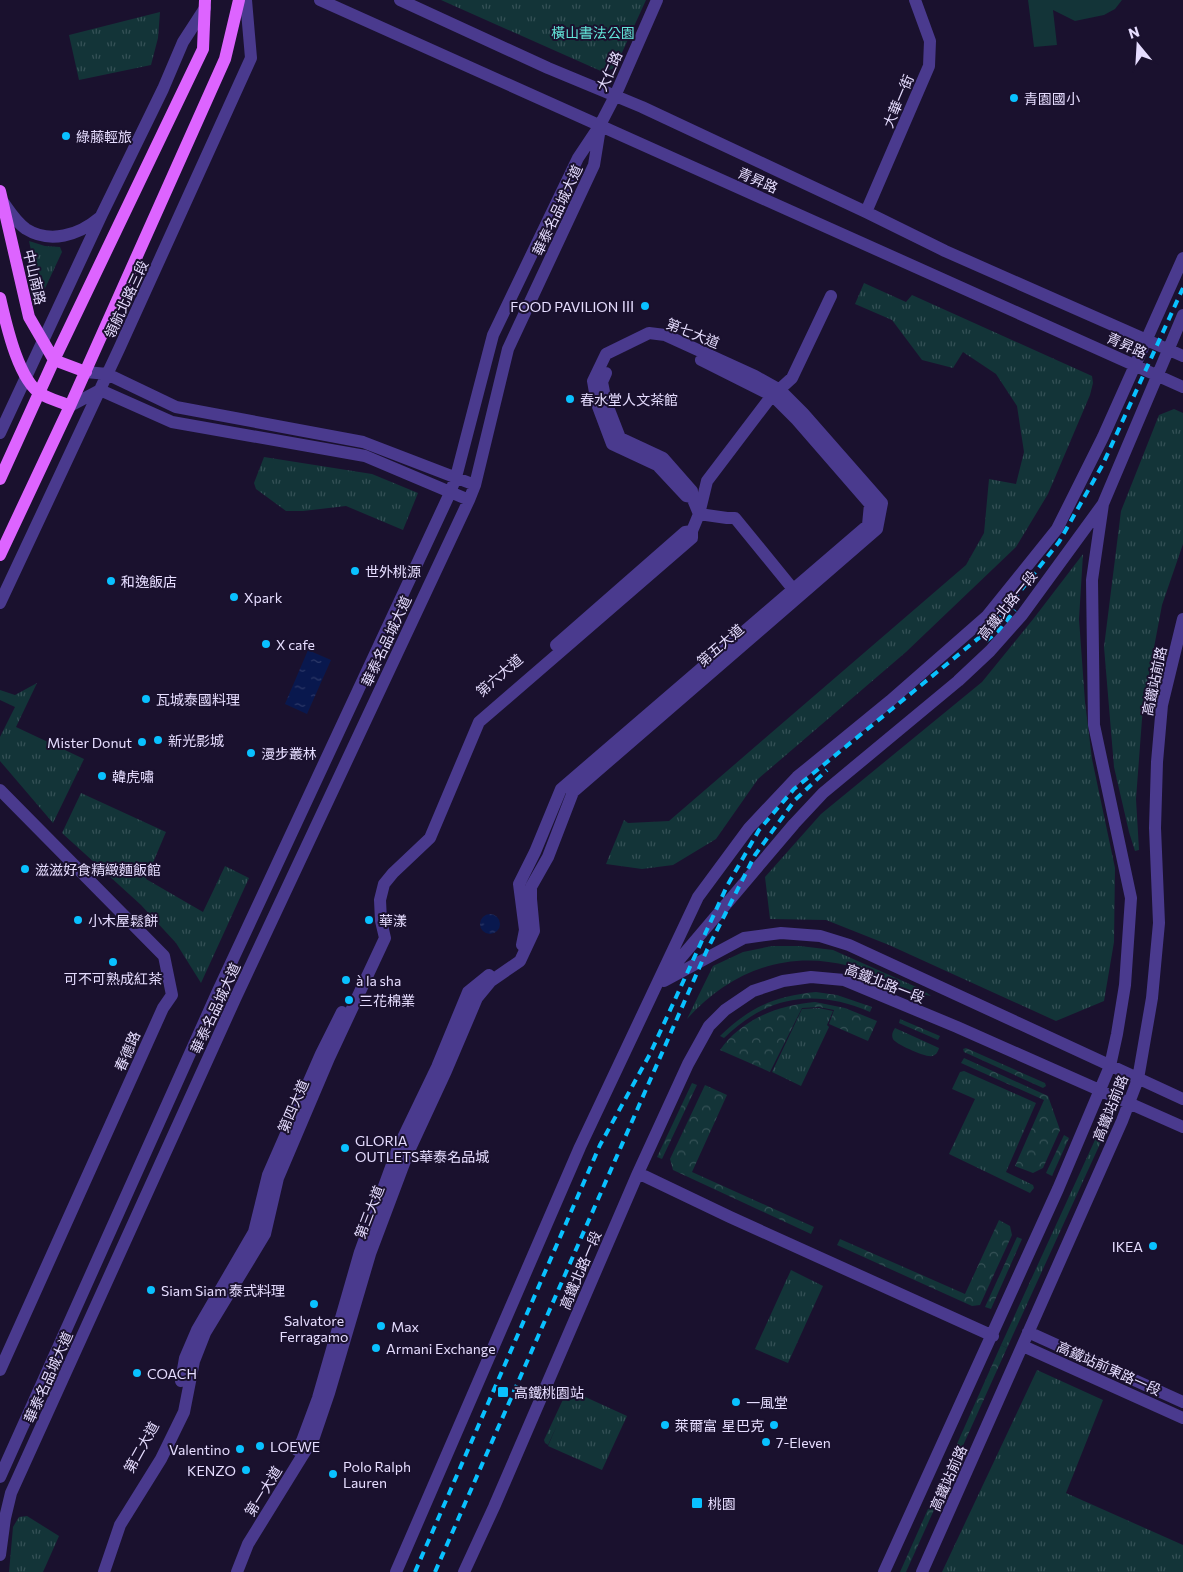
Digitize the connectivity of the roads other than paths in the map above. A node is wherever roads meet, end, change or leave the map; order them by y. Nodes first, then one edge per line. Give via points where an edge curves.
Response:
1 (239, 0) edge
2 (246, 0) edge
3 (320, 0) edge
4 (400, 0) edge
5 (657, 0) edge
6 (915, 0) edge
7 (205, 4) edge
8 (615, 96) junction
9 (600, 125) junction
10 (1, 196) edge
11 (866, 212) junction
12 (102, 214) junction
13 (1183, 258) edge
14 (831, 296) dead end
15 (0, 298) edge
16 (1183, 315) edge
17 (1147, 340) junction
18 (43, 342) junction
19 (1168, 349) junction
20 (1183, 356) edge
21 (54, 360) junction
22 (1135, 365) junction
23 (86, 372) junction
24 (107, 374) junction
25 (1157, 375) junction
26 (26, 376) junction
27 (1183, 387) edge
28 (100, 390) junction
29 (39, 393) junction
30 (777, 393) junction
31 (70, 406) junction
32 (0, 433) edge
33 (456, 477) junction
34 (0, 479) edge
35 (475, 485) junction
36 (450, 493) junction
37 (469, 500) junction
38 (1103, 504) junction
39 (699, 514) junction
40 (0, 555) edge
41 (793, 596) junction
42 (0, 603) edge
43 (1183, 619) edge
44 (0, 790) edge
45 (381, 883) joint
46 (524, 947) joint
47 (657, 985) junction
48 (1110, 1066) junction
49 (1138, 1079) junction
50 (1100, 1090) junction
51 (1183, 1099) edge
52 (1129, 1103) junction
53 (1183, 1127) edge
54 (638, 1172) junction
55 (201, 1331) junction
56 (1028, 1332) junction
57 (992, 1336) junction
58 (1023, 1346) junction
59 (0, 1370) edge
60 (324, 1395) junction
61 (1183, 1402) edge
62 (1183, 1418) edge
63 (0, 1477) edge
64 (0, 1555) edge
65 (94, 1572) edge
66 (104, 1572) edge
67 (228, 1572) edge
68 (236, 1572) edge
69 (396, 1572) edge
70 (464, 1572) edge
71 (884, 1572) edge
72 (922, 1572) edge

1 - 23 main road, 領航北路三段 via 225,59
2 - 24 street, 領航北路三段 via 252,58
3 - 9 street, 青昇路
4 - 8 street, 青昇路
5 - 8 street, 大仁路
6 - 11 street, 大華一街 via 930,41 929,66
7 - 12 street via 183,42
7 - 21 main road via 203,49
8 - 9 street, 大仁路
8 - 11 street, 青昇路
9 - 22 street, 青昇路
9 - 33 street, 華泰名品城大道 via 578,158 492,335
9 - 35 street, 華泰名品城大道 via 594,165 508,349
10 - 12 street via 13,217 27,229 47,237 70,235 88,227
10 - 18 main road, 中山南路 via 28,317
11 - 17 street, 青昇路 via 945,251
12 - 18 street
13 - 17 street, 高鐵北路一段
14 - 30 street, 第六大道 via 792,378
15 - 26 main road via 11,344
16 - 19 street, 高鐵北路一段
17 - 19 street, 青昇路
17 - 22 street, 高鐵北路一段
18 - 21 main road, 中山南路
18 - 26 street
19 - 20 street, 青昇路
19 - 25 street, 高鐵北路一段
21 - 23 main road
21 - 29 main road
22 - 25 street, 青昇路
22 - 47 street, 高鐵北路一段 via 1057,529 987,616 797,777 749,828 698,897
23 - 24 street
23 - 31 main road, 領航北路三段
24 - 28 street, 領航北路三段
24 - 33 street via 176,407 363,442
25 - 27 street, 青昇路
25 - 38 street, 高鐵北路一段
26 - 29 main road
26 - 32 street
28 - 31 street
28 - 36 street via 172,422 364,456
28 - 42 street, 領航北路三段
29 - 31 main road
29 - 34 main road
30 - 39 street, 第六大道 via 707,481
30 - 39 street, 第七大道 via 755,376 665,335 648,333 606,354 593,381 597,404 612,444 657,465 686,496 692,497
30 - 41 street, 第五大道 via 803,413 882,503 877,529
31 - 40 main road, 領航北路三段
33 - 35 street
33 - 36 street, 華泰名品城大道
35 - 37 street, 華泰名品城大道
36 - 37 street
36 - 63 street, 華泰名品城大道 via 214,1000
37 - 64 street, 華泰名品城大道 via 235,999 11,1493
38 - 47 street, 高鐵北路一段 via 1022,616 990,651 824,793
38 - 48 street, 高鐵站前路 via 1092,580 1094,724 1131,898 1125,985
39 - 41 street via 735,518
39 - 45 street, 第六大道 via 692,531 685,532 472,718 424,836
41 - 46 street, 第五大道 via 573,792 548,857 532,887 534,931
43 - 49 street, 高鐵站前路 via 1162,705 1156,819 1159,923 1152,998
44 - 59 street, 春德路 via 164,956 172,995 163,1008
45 - 55 street, 第四大道 via 374,898 378,936 268,1175 254,1232
46 - 60 street, 第三大道 via 520,961 491,981 477,998 408,1153 370,1254
47 - 48 street, 高鐵北路一段 via 744,938 780,933 820,936 849,945
47 - 69 street, 高鐵北路一段 via 580,1147
48 - 49 street, 高鐵北路一段
48 - 50 street
49 - 51 street, 高鐵北路一段
49 - 52 street, 高鐵站前路
50 - 52 street, 高鐵北路一段
50 - 54 street, 高鐵北路一段 via 844,980 811,977 783,980 753,991 725,1010 709,1026
50 - 57 street, 高鐵站前路
52 - 53 street, 高鐵北路一段
52 - 56 street, 高鐵站前路
54 - 57 street
54 - 70 street, 高鐵北路一段
55 - 65 street, 第二大道 via 185,1358 176,1412 153,1459 112,1524
55 - 66 street, 第二大道 via 184,1412 161,1459 120,1525
56 - 58 street, 高鐵站前路
56 - 61 street, 高鐵站前東路一段
57 - 71 street, 高鐵站前路
58 - 62 street, 高鐵站前東路一段
58 - 72 street, 高鐵站前路
60 - 67 street via 302,1441 238,1545
60 - 68 street, 第一大道 via 314,1437 248,1544

